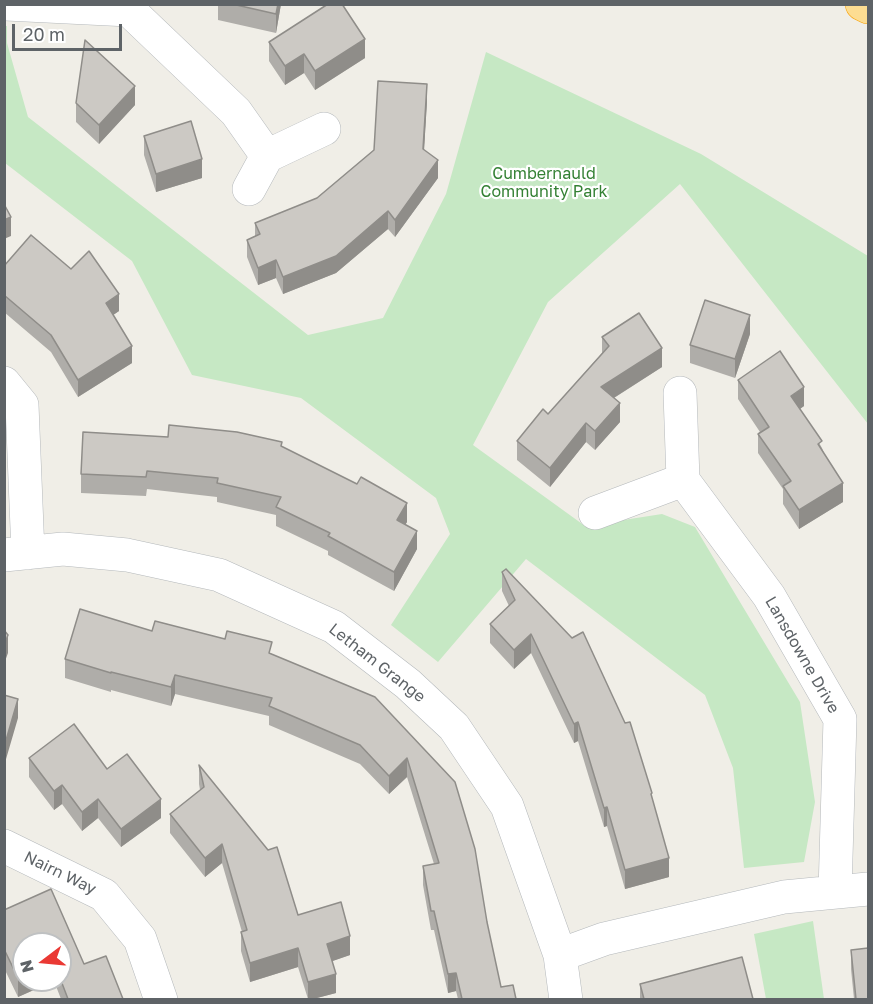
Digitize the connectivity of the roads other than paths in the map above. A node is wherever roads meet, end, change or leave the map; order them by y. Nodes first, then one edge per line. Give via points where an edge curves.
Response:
1 (6, 4) edge
2 (862, 4) edge
3 (868, 7) edge
4 (324, 129) dead end
5 (267, 156) junction
6 (249, 189) dead end
7 (4, 383) edge
8 (680, 393) dead end
9 (683, 480) junction
10 (595, 513) dead end
11 (16, 554) edge
12 (4, 846) edge
13 (868, 889) edge
14 (835, 892) junction
15 (561, 955) junction
16 (161, 999) edge
17 (566, 999) edge

1 - 5 street via 129,10 236,112
2 - 3 highway
4 - 5 street
5 - 6 street
7 - 11 street via 22,405
8 - 9 street
9 - 10 street
9 - 14 street, Lansdowne Drive via 769,596 840,718
11 - 15 street, Letham Grange via 63,549 127,555 219,575 334,627 408,684 454,727 507,806
12 - 16 street, Nairn Way via 104,895 140,939
13 - 14 street
14 - 15 street via 784,897 604,939
15 - 17 street, Letham Grange

